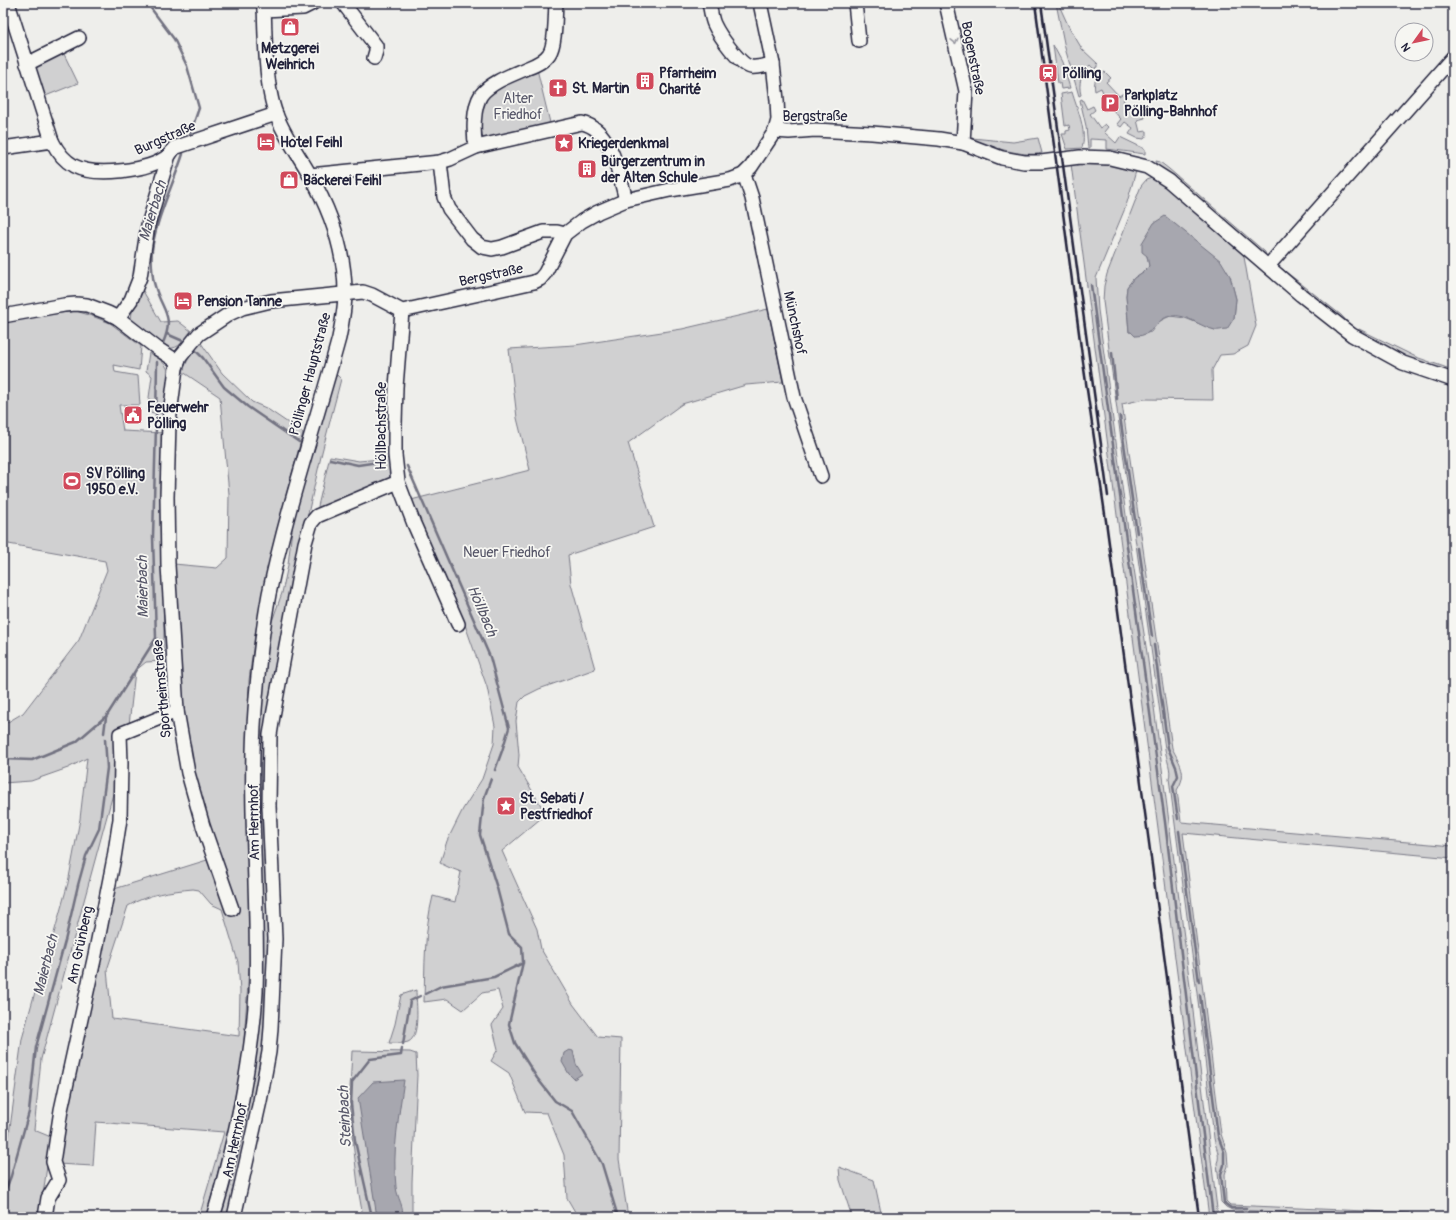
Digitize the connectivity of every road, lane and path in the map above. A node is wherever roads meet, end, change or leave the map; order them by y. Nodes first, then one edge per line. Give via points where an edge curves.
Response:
1 (8, 3) edge
2 (313, 3) edge
3 (344, 3) edge
4 (556, 3) edge
5 (709, 3) edge
6 (760, 3) edge
7 (855, 3) edge
8 (946, 3) edge
9 (264, 6) edge
10 (79, 38) dead end
11 (859, 41) dead end
12 (1453, 57) edge
13 (374, 58) dead end
14 (27, 64) junction
15 (773, 64) junction
16 (276, 114) junction
17 (775, 131) junction
18 (52, 141) junction
19 (963, 143) junction
20 (476, 146) junction
21 (3, 148) edge
22 (169, 155) junction
23 (440, 162) junction
24 (310, 175) junction
25 (743, 175) junction
26 (626, 200) junction
27 (565, 234) junction
28 (1268, 266) junction
29 (345, 293) junction
30 (402, 311) junction
31 (3, 316) edge
32 (118, 318) junction
33 (178, 362) junction
34 (1452, 380) edge
35 (821, 476) dead end
36 (398, 482) junction
37 (458, 624) dead end
38 (177, 711) junction
39 (232, 909) dead end
40 (45, 1217) edge
41 (213, 1217) edge
42 (234, 1217) edge

1 - 14 street, Burgstraße
2 - 9 street via 303,8
3 - 13 street via 376,46
4 - 20 street via 549,54 544,60 509,76 480,96 475,113
5 - 15 street via 715,26 746,65 753,67
6 - 15 street
7 - 11 street
8 -> 19 street, Bogenstraße via 966,91
9 - 16 street, Pöllinger Hauptstraße via 268,73
10 - 14 street
12 - 28 street
14 - 18 street, Burgstraße
15 - 17 street via 778,111
16 - 22 street, Burgstraße via 174,148
16 - 24 street, Pöllinger Hauptstraße
17 - 19 street, Bergstraße via 872,132
17 - 25 street, Bergstraße
18 - 21 street
18 - 22 street, Burgstraße via 60,156 73,165 98,172 130,169 150,164
19 - 28 street, Bergstraße via 1016,161 1098,157 1148,167
20 - 23 street
20 - 26 street via 586,124 599,131 607,142
22 - 32 street via 148,224 140,277 130,300
23 - 24 street
23 - 27 street via 444,197 449,209 472,239 482,247 502,247 543,232
24 - 29 street, Pöllinger Hauptstraße via 335,233
25 - 26 street, Bergstraße via 730,180
25 - 35 street, Münchshof via 752,198 794,397
26 - 27 street, Bergstraße via 582,221
27 - 30 street, Bergstraße via 545,273 534,282
28 - 34 street, Bergstraße via 1352,335 1403,363
29 - 30 street via 367,292
29 - 33 street, Sportheimstraße via 270,301 242,308 199,334
29 - 41 street, Pöllinger Hauptstraße via 338,338 286,522 269,594 255,711 253,768 255,996 243,1090
30 - 36 street, Höllbachstraße via 395,419
31 - 32 street via 76,304 97,308
32 - 33 street
33 - 38 street, Sportheimstraße via 169,422 167,497 168,565
36 - 37 street, Höllbachstraße
36 - 42 street, Am Herrnhof via 318,516 311,523 305,543 270,735 269,806 275,939 269,1052
38 - 39 street, Sportheimstraße via 188,773 203,826
38 - 40 street, Am Grünberg via 120,734 120,819 114,858 61,1110 53,1162 59,1180 48,1198

